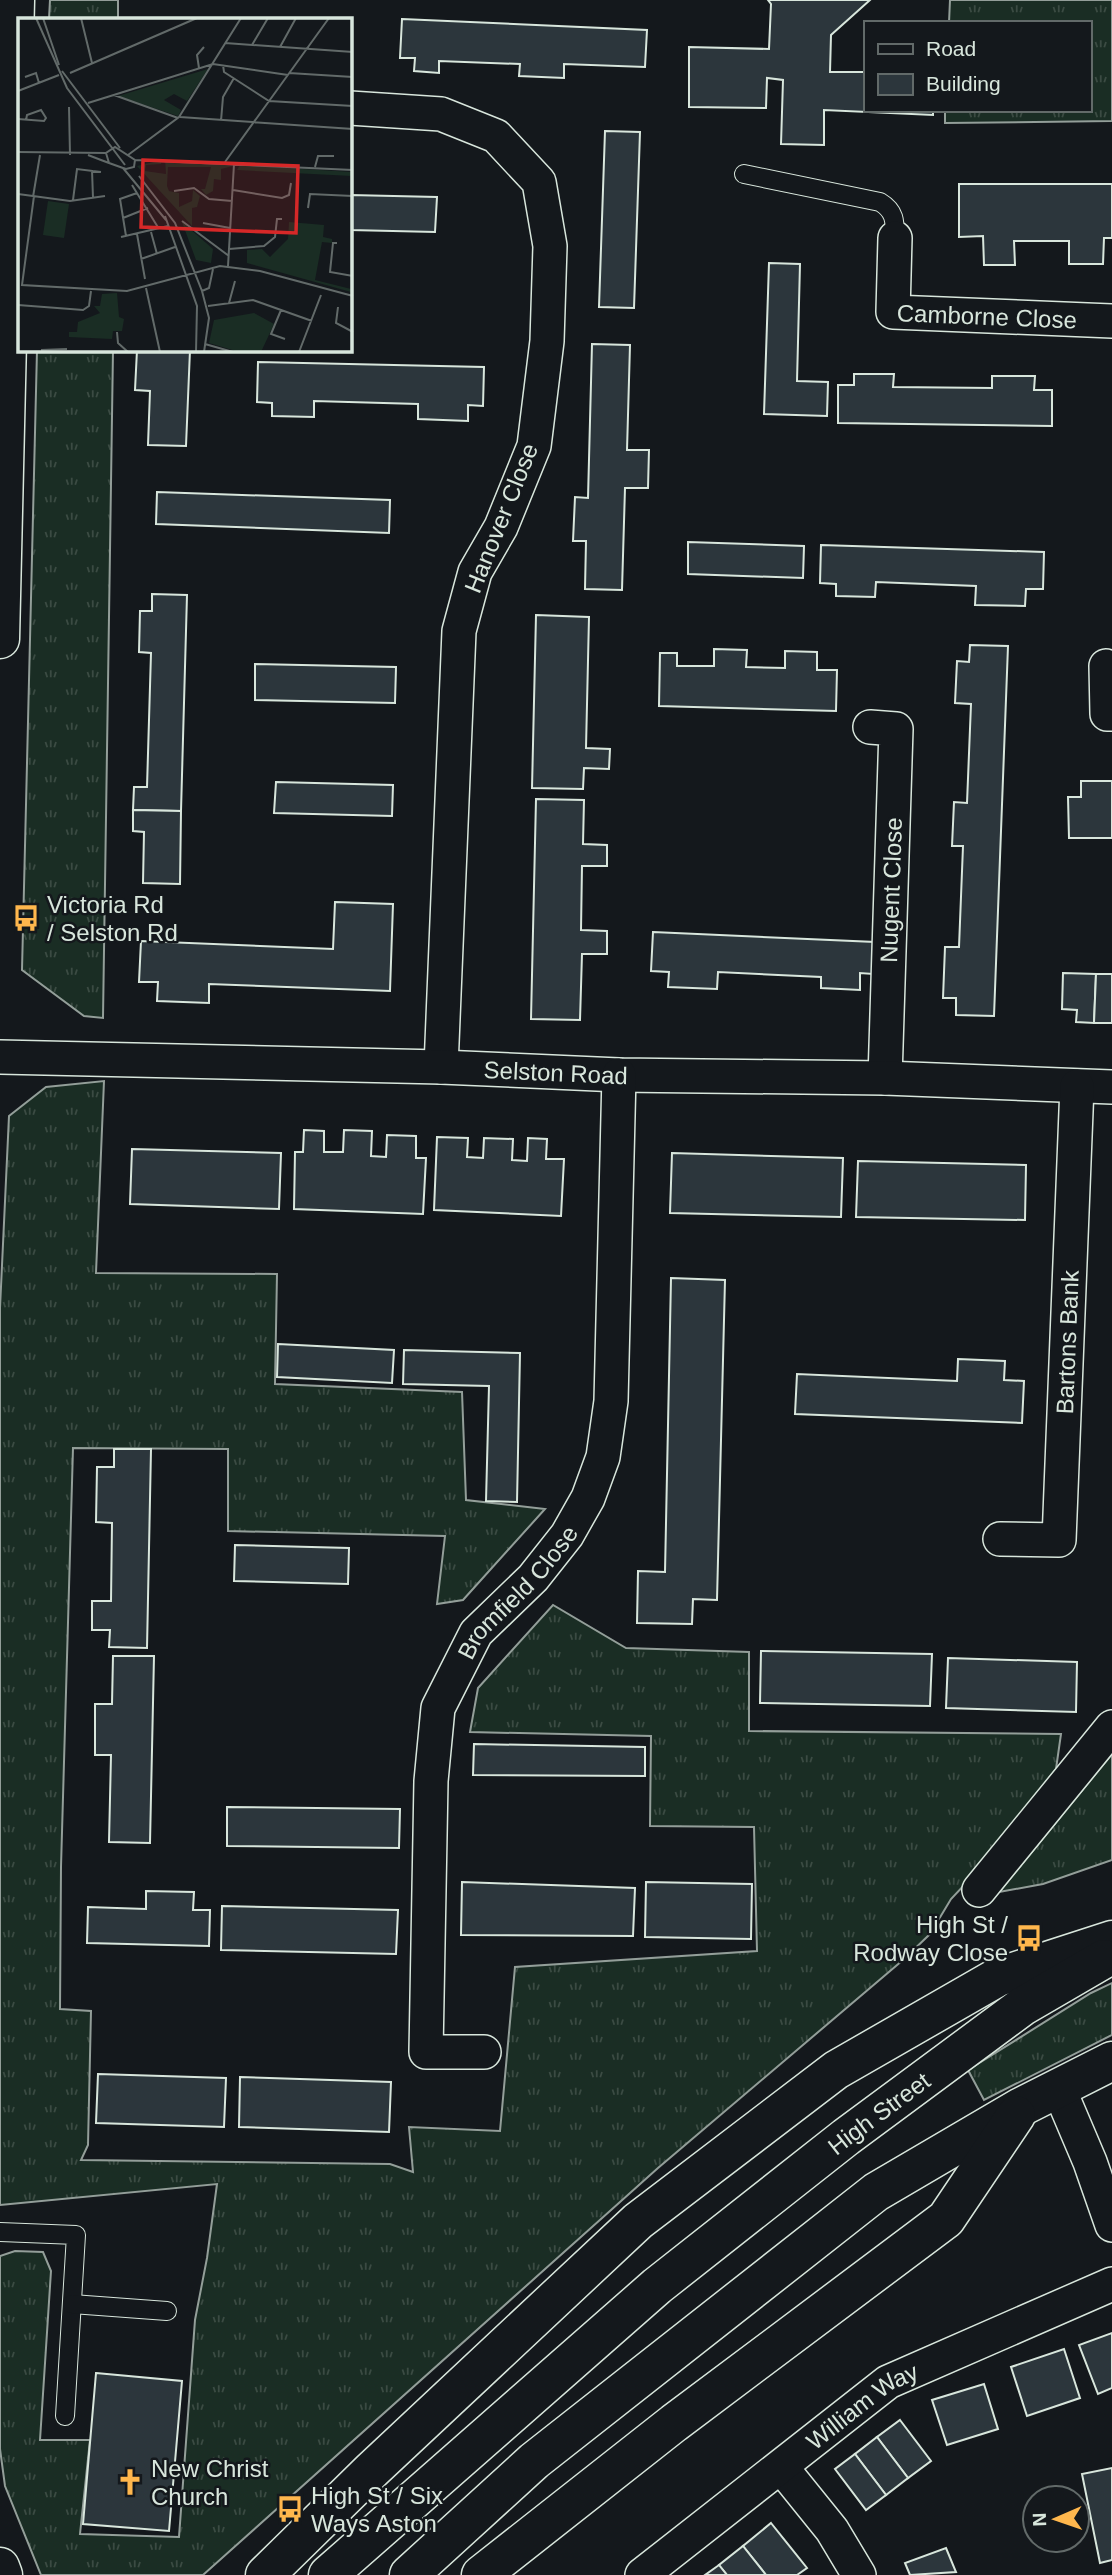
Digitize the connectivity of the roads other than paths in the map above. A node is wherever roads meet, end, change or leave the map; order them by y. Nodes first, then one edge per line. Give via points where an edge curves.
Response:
1 (15, 0) edge
2 (352, 108) edge
3 (744, 174) dead end
4 (895, 238) joint
5 (1112, 321) edge
6 (2, 413) edge
7 (0, 639) edge
8 (1106, 666) dead end
9 (1112, 714) edge
10 (870, 727) dead end
11 (0, 1057) edge
12 (441, 1067) junction
13 (619, 1075) junction
14 (885, 1079) junction
15 (1077, 1086) junction
16 (1112, 1087) edge
17 (1000, 1539) dead end
18 (1112, 1727) edge
19 (979, 1890) dead end
20 (1112, 1940) edge
21 (1112, 1955) edge
22 (484, 2052) dead end
23 (1112, 2061) edge
24 (1059, 2089) junction
25 (1021, 2107) junction
26 (1112, 2225) edge
27 (0, 2232) edge
28 (1112, 2284) edge
29 (72, 2304) junction
30 (167, 2311) dead end
31 (65, 2416) dead end
32 (782, 2468) junction
33 (0, 2567) edge
34 (3, 2575) edge
35 (265, 2575) edge
36 (328, 2575) edge
37 (409, 2575) edge
38 (481, 2575) edge
39 (642, 2575) edge
40 (859, 2575) edge

1 - 6 main road
2 - 12 street, Hanover Close via 440,114 496,136 539,182 550,246 547,341 534,446 501,527 475,572 459,631
3 - 4 lane via 880,202 890,208
4 - 5 street, Camborne Close via 893,312
6 - 7 main road
8 - 9 street via 1107,714
10 - 14 street, Nugent Close via 896,729
11 - 12 street, Selston Road
12 - 13 street, Selston Road
13 - 14 street, Selston Road
13 - 22 street, Bromfield Close via 611,1401 603,1457 588,1499 567,1535 533,1578 476,1633 438,1708 431,1781 426,2052
14 - 15 street, Selston Road
15 - 16 street, Selston Road
15 - 17 street, Bartons Bank via 1059,1541
18 - 19 street
20 - 35 main road via 998,1977 849,2060 638,2221
21 - 36 main road, High Street via 1023,2006 846,2137 657,2286
23 - 24 main road
24 - 25 main road
24 - 26 street
25 - 37 main road via 876,2192 534,2461
25 - 38 main road via 946,2219
27 - 29 lane via 76,2235
28 - 32 street, William Way via 888,2382
29 - 30 lane
29 - 31 lane
32 - 39 street, William Way
32 - 40 street via 832,2530
33 - 34 main road

